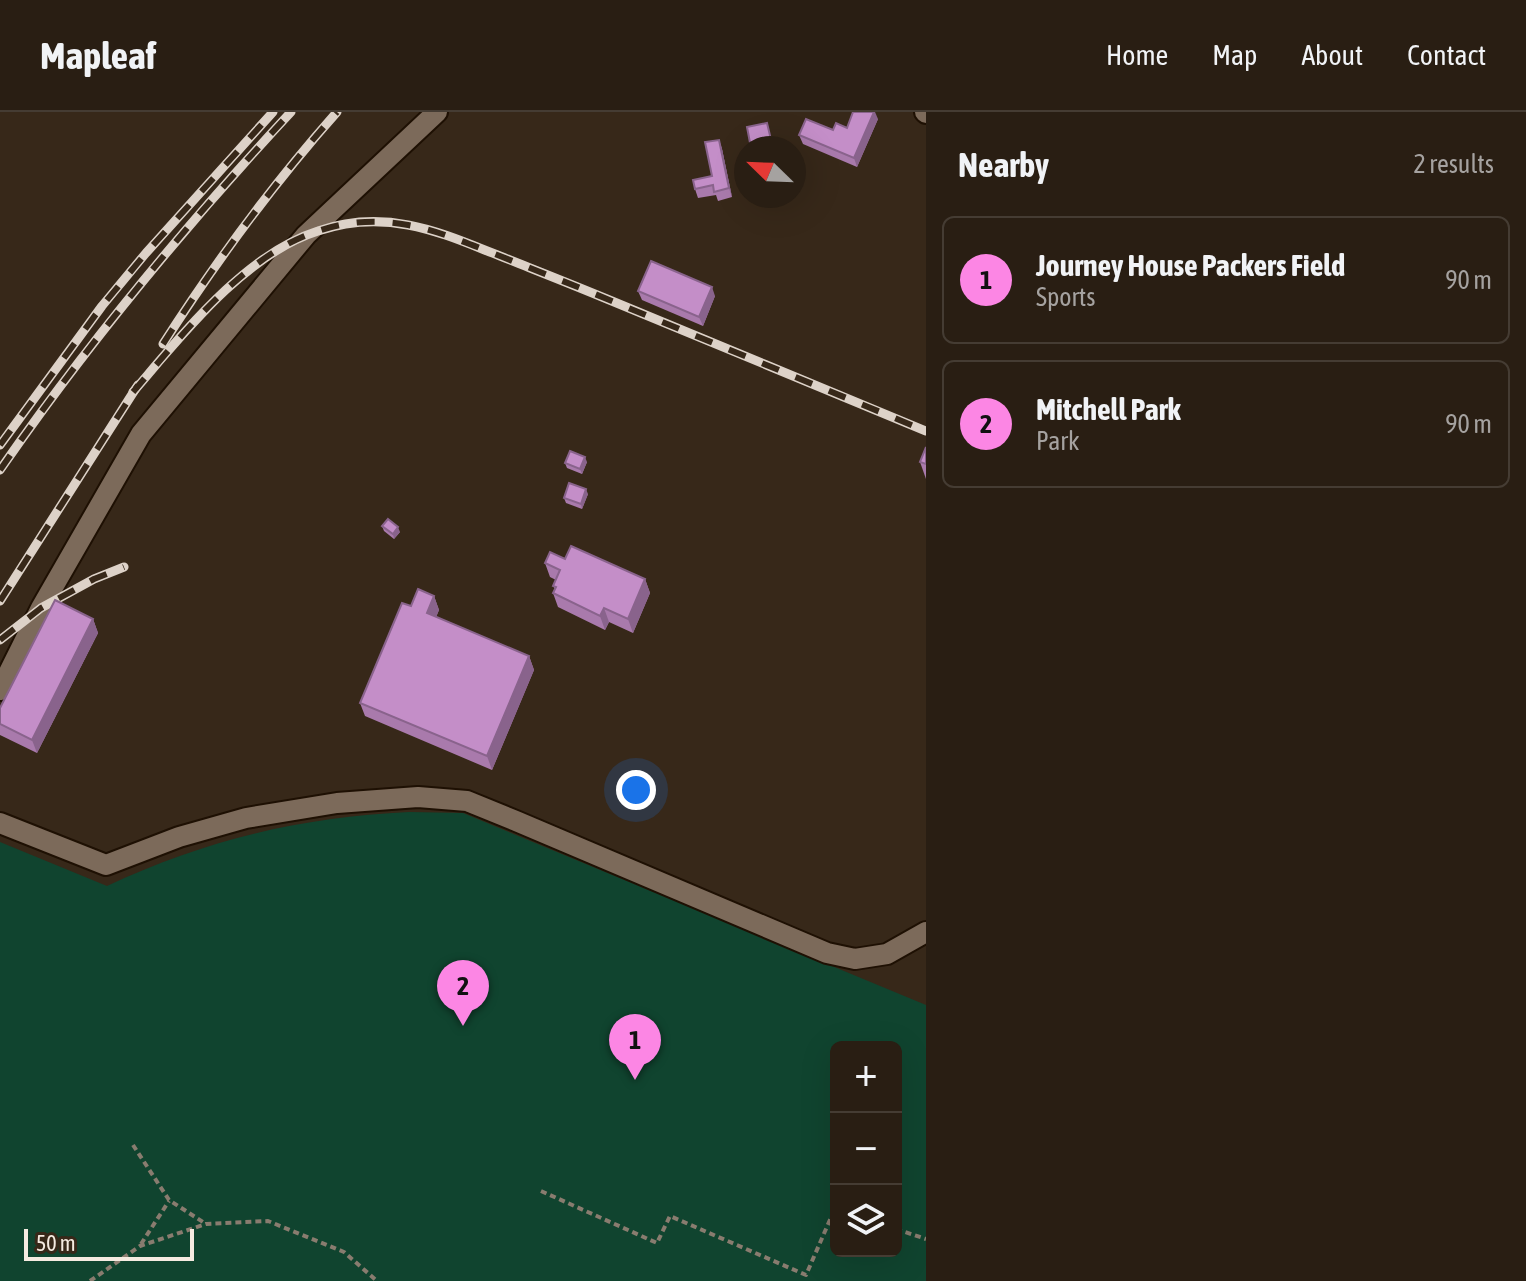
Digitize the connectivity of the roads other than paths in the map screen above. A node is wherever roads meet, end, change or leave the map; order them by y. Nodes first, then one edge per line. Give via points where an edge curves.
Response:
1 (437, 112) edge
2 (0, 690) edge
3 (0, 823) edge
4 (926, 932) edge

1 - 2 lane via 306,235 141,434
3 - 4 lane via 106,865 246,818 337,803 418,797 467,801 827,953 855,959 887,954

